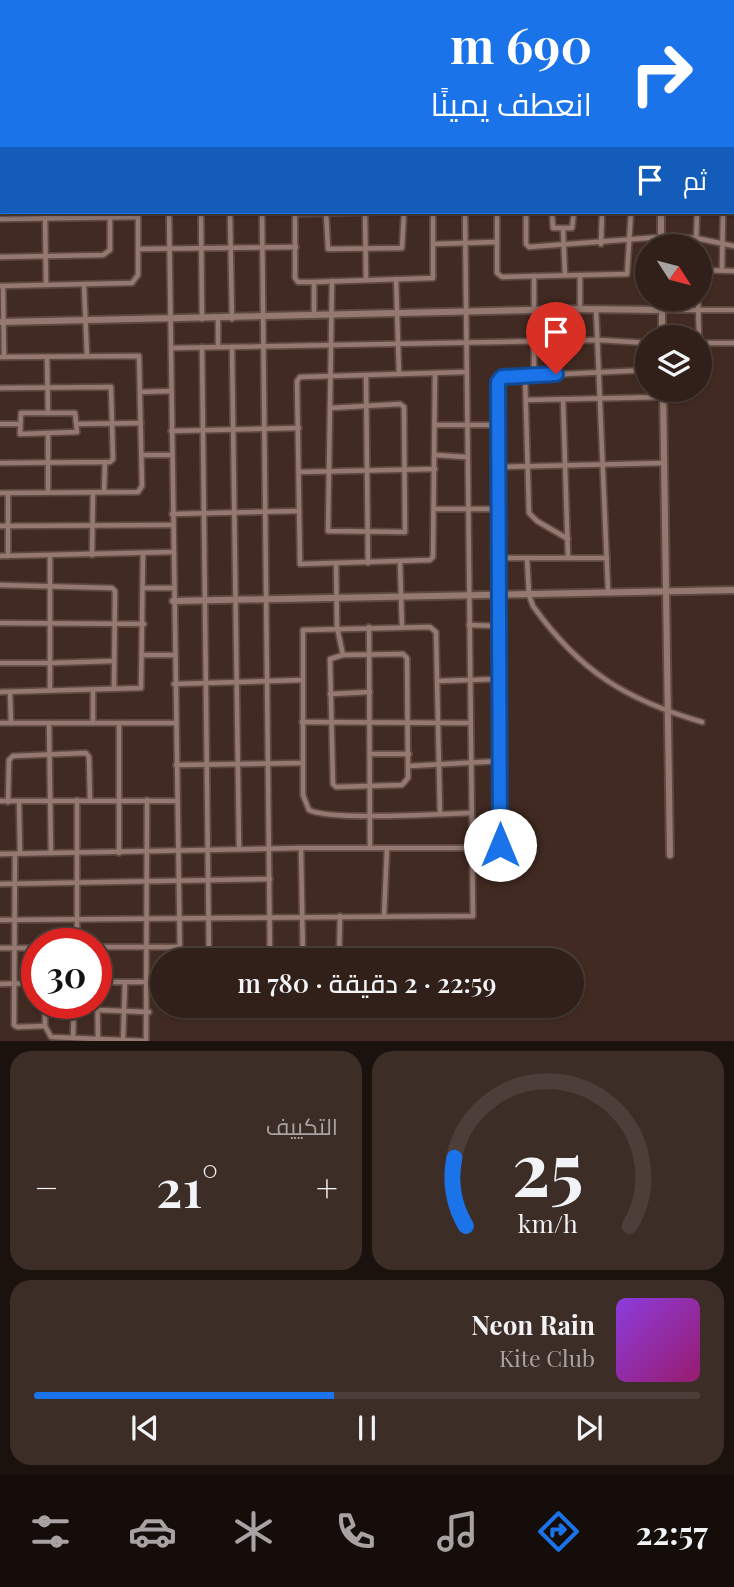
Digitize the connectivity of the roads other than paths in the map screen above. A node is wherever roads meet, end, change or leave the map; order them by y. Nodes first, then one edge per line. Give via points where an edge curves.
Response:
1 (0, 0) edge
2 (0, 34) edge
3 (110, 214) edge
4 (138, 214) edge
5 (169, 214) edge
6 (201, 214) edge
7 (230, 214) edge
8 (262, 214) edge
9 (295, 214) edge
10 (326, 214) edge
11 (365, 214) edge
12 (404, 214) edge
13 (433, 214) edge
14 (464, 214) edge
15 (497, 214) edge
16 (526, 214) edge
17 (552, 214) edge
18 (573, 214) edge
19 (603, 214) edge
20 (631, 214) edge
21 (661, 214) edge
22 (697, 214) edge
23 (723, 214) edge
24 (45, 215) edge
25 (0, 219) edge
26 (563, 228) junction
27 (661, 234) edge
28 (696, 234) edge
29 (635, 241) edge
30 (497, 242) junction
31 (629, 242) junction
32 (464, 243) junction
33 (712, 243) edge
34 (433, 244) junction
35 (601, 244) junction
36 (231, 246) junction
37 (262, 246) junction
38 (564, 246) junction
39 (724, 246) junction
40 (734, 246) edge
41 (201, 247) junction
42 (296, 247) junction
43 (169, 248) junction
44 (139, 249) junction
45 (365, 249) junction
46 (0, 257) edge
47 (46, 257) junction
48 (712, 270) edge
49 (722, 270) junction
50 (734, 271) edge
51 (565, 275) junction
52 (580, 275) junction
53 (534, 276) junction
54 (396, 279) junction
55 (366, 280) junction
56 (332, 281) junction
57 (314, 282) junction
58 (46, 285) junction
59 (84, 285) junction
60 (2, 286) edge
61 (580, 309) junction
62 (596, 309) junction
63 (533, 310) junction
64 (635, 310) edge
65 (734, 310) edge
66 (712, 311) edge
67 (464, 313) junction
68 (397, 314) junction
69 (314, 316) junction
70 (331, 317) junction
71 (262, 318) junction
72 (202, 319) junction
73 (218, 319) junction
74 (232, 319) junction
75 (171, 320) junction
76 (86, 321) junction
77 (2, 322) edge
78 (599, 340) junction
79 (533, 342) junction
80 (635, 342) edge
81 (465, 343) junction
82 (712, 343) edge
83 (734, 343) edge
84 (398, 344) junction
85 (331, 345) junction
86 (262, 346) junction
87 (202, 347) junction
88 (218, 347) junction
89 (232, 347) junction
90 (171, 348) junction
91 (87, 356) junction
92 (2, 357) edge
93 (47, 357) junction
94 (635, 371) edge
95 (465, 372) junction
96 (435, 373) junction
97 (600, 373) junction
98 (399, 374) junction
99 (366, 375) junction
100 (331, 376) junction
101 (525, 376) junction
102 (534, 376) junction
103 (47, 386) junction
104 (0, 388) edge
105 (171, 391) junction
106 (141, 392) junction
107 (635, 396) edge
108 (601, 398) junction
109 (563, 399) junction
110 (526, 400) junction
111 (663, 402) edge
112 (366, 406) junction
113 (330, 408) junction
114 (48, 413) junction
115 (141, 423) junction
116 (0, 424) edge
117 (19, 424) junction
118 (77, 424) junction
119 (113, 425) junction
120 (435, 425) junction
121 (465, 425) junction
122 (498, 425) junction
123 (264, 428) junction
124 (299, 428) junction
125 (233, 429) junction
126 (204, 430) junction
127 (171, 431) junction
128 (48, 435) junction
129 (142, 455) junction
130 (171, 455) junction
131 (435, 455) junction
132 (466, 457) junction
133 (48, 462) junction
134 (104, 462) junction
135 (0, 463) edge
136 (664, 464) junction
137 (604, 465) junction
138 (528, 466) junction
139 (566, 466) junction
140 (498, 467) junction
141 (367, 469) junction
142 (406, 469) junction
143 (435, 469) junction
144 (329, 470) junction
145 (299, 472) junction
146 (48, 492) junction
147 (93, 492) junction
148 (104, 492) junction
149 (0, 493) edge
150 (8, 493) junction
151 (435, 509) junction
152 (466, 509) junction
153 (499, 509) junction
154 (299, 511) junction
155 (234, 512) junction
156 (266, 512) junction
157 (205, 513) junction
158 (172, 514) junction
159 (92, 525) junction
160 (0, 526) edge
161 (7, 526) junction
162 (173, 526) junction
163 (368, 533) junction
164 (568, 539) junction
165 (173, 552) junction
166 (143, 554) junction
167 (92, 555) junction
168 (0, 556) edge
169 (8, 556) junction
170 (50, 556) junction
171 (499, 558) junction
172 (527, 558) junction
173 (568, 558) junction
174 (607, 558) junction
175 (400, 562) junction
176 (368, 563) junction
177 (336, 564) junction
178 (50, 584) junction
179 (0, 585) edge
180 (143, 588) junction
181 (173, 588) junction
182 (608, 590) junction
183 (666, 590) junction
184 (734, 590) edge
185 (499, 594) junction
186 (529, 594) junction
187 (468, 595) junction
188 (401, 596) junction
189 (337, 597) junction
190 (235, 598) junction
191 (206, 599) junction
192 (266, 599) junction
193 (173, 601) junction
194 (0, 623) edge
195 (50, 623) junction
196 (114, 623) junction
197 (144, 624) junction
198 (469, 625) junction
199 (499, 626) junction
200 (337, 627) junction
201 (369, 627) junction
202 (402, 627) junction
203 (174, 654) junction
204 (143, 655) junction
205 (369, 655) junction
206 (343, 656) junction
207 (113, 661) junction
208 (0, 663) edge
209 (50, 663) junction
210 (469, 679) junction
211 (499, 679) junction
212 (267, 680) junction
213 (302, 680) junction
214 (237, 681) junction
215 (438, 681) junction
216 (207, 683) junction
217 (174, 684) junction
218 (114, 689) junction
219 (50, 690) junction
220 (93, 690) junction
221 (10, 691) junction
222 (0, 692) edge
223 (370, 692) junction
224 (330, 694) junction
225 (668, 712) junction
226 (370, 721) junction
227 (409, 721) junction
228 (302, 722) junction
229 (331, 722) junction
230 (438, 722) junction
231 (702, 722) dead end
232 (0, 723) edge
233 (11, 723) junction
234 (49, 723) junction
235 (93, 723) junction
236 (119, 723) junction
237 (175, 723) junction
238 (469, 723) junction
239 (49, 754) junction
240 (370, 754) junction
241 (409, 754) junction
242 (470, 761) junction
243 (500, 761) junction
244 (270, 763) junction
245 (302, 763) junction
246 (238, 764) junction
247 (438, 764) junction
248 (176, 765) junction
249 (208, 765) junction
250 (409, 766) junction
251 (371, 785) junction
252 (77, 800) junction
253 (90, 800) junction
254 (147, 800) junction
255 (0, 801) edge
256 (49, 801) junction
257 (119, 801) junction
258 (176, 801) junction
259 (8, 802) junction
260 (19, 802) junction
261 (470, 813) junction
262 (371, 814) junction
263 (439, 814) junction
264 (270, 848) junction
265 (301, 848) junction
266 (370, 848) junction
267 (387, 848) junction
268 (470, 848) junction
269 (239, 849) junction
270 (209, 850) junction
271 (148, 851) junction
272 (177, 851) junction
273 (51, 853) junction
274 (79, 853) junction
275 (119, 853) junction
276 (0, 854) edge
277 (17, 854) junction
278 (670, 855) dead end
279 (270, 879) junction
280 (78, 882) junction
281 (149, 882) junction
282 (209, 882) junction
283 (178, 883) junction
284 (0, 884) edge
285 (15, 884) junction
286 (340, 916) junction
287 (384, 916) junction
288 (270, 917) junction
289 (302, 917) junction
290 (149, 918) junction
291 (179, 918) junction
292 (209, 918) junction
293 (78, 919) junction
294 (0, 920) edge
295 (15, 920) junction
296 (78, 928) edge
297 (149, 946) junction
298 (112, 947) edge
299 (179, 947) joint
300 (0, 948) edge
301 (15, 948) junction
302 (21, 948) edge
303 (209, 948) edge
304 (270, 948) edge
305 (303, 948) edge
306 (339, 948) edge
307 (149, 982) junction
308 (112, 983) edge
309 (125, 983) junction
310 (0, 984) edge
311 (15, 984) junction
312 (21, 984) edge
313 (112, 1011) edge
314 (124, 1011) junction
315 (149, 1012) junction
316 (45, 1019) edge
317 (74, 1019) edge
318 (97, 1019) edge
319 (45, 1026) junction
320 (73, 1038) junction
321 (98, 1040) edge
322 (123, 1040) edge
323 (146, 1041) edge

1 - 2 street
3 - 4 street
3 - 24 street
3 - 47 street via 108,253
4 - 44 street
5 - 43 street
6 - 41 street
7 - 36 street
8 - 37 street
9 - 42 street
10 - 45 street via 327,249
11 - 45 street
12 - 45 street via 403,247
13 - 34 street
14 - 32 street
15 - 30 street
16 - 38 street via 527,246
17 - 26 street via 552,227
18 - 26 street via 573,227
19 - 35 street
20 - 31 street
21 - 27 street
22 - 28 street
23 - 39 street
24 - 25 street
24 - 47 street
26 - 38 street
29 - 31 street
30 - 32 street
30 - 53 street via 499,275
31 - 35 street
31 - 52 street via 627,274
32 - 34 street
32 - 67 street
33 - 39 street
34 - 54 street via 433,278
35 - 38 street
36 - 37 street
36 - 41 street
36 - 74 street
37 - 42 street
37 - 71 street
38 - 51 street
39 - 40 street
39 - 49 street
41 - 43 street
41 - 72 street
42 - 57 street via 296,280
43 - 44 street
43 - 75 street
44 - 59 street via 138,275 132,283
45 - 55 street
46 - 47 street
47 - 58 street
48 - 49 street
49 - 50 street
51 - 52 street
51 - 53 street
52 - 61 street
53 - 63 street
54 - 55 street
54 - 68 street
55 - 56 street
56 - 57 street
56 - 70 street
57 - 69 street
58 - 59 street
58 - 60 street
59 - 76 street
60 - 77 street
61 - 62 street
61 - 63 street
62 - 64 street
62 - 78 street
63 - 67 street
63 - 79 street
65 - 66 street
67 - 68 street
67 - 81 street
68 - 70 street
68 - 84 street
69 - 70 street
69 - 71 street
70 - 85 street
71 - 74 street
71 - 86 street
72 - 73 street
72 - 75 street
73 - 74 street
73 - 88 street
75 - 76 street
75 - 90 street
76 - 77 street
76 - 91 street
77 - 92 street
78 - 79 street
78 - 80 street
78 - 97 street
79 - 81 street
79 - 102 street
81 - 84 street
81 - 95 street
82 - 83 street
84 - 85 street
84 - 98 street
85 - 86 street
85 - 100 street
86 - 89 street
86 - 123 street
87 - 88 street
87 - 90 street
87 - 126 street
88 - 89 street
89 - 125 street
90 - 105 street
91 - 93 street
91 - 106 street via 139,356
92 - 93 street
93 - 103 street
94 - 97 street
95 - 96 street
95 - 121 street
96 - 98 street
96 - 120 street
97 - 102 street
97 - 108 street
98 - 99 street
99 - 100 street
99 - 112 street
100 - 113 street
100 - 124 street via 303,376 297,381
101 - 102 street
101 - 110 street
101 - 122 street via 499,379
103 - 104 street
103 - 114 street
103 - 119 street via 111,387
105 - 106 street
105 - 127 street
106 - 115 street
107 - 108 street
108 - 109 street
108 - 137 street
109 - 110 street
109 - 139 street
110 - 138 street
111 - 136 street
112 - 113 street
112 - 141 street
112 - 142 street via 404,407
113 - 144 street
114 - 117 street via 21,413
114 - 118 street via 75,413
115 - 119 street
115 - 129 street
116 - 117 street
117 - 128 street via 20,434
118 - 119 street
118 - 128 street via 76,435
119 - 134 street via 113,459
120 - 121 street
120 - 131 street
121 - 122 street
121 - 132 street
122 - 140 street
123 - 124 street
123 - 125 street
123 - 156 street
124 - 145 street
125 - 126 street
125 - 155 street
126 - 127 street
126 - 157 street
127 - 130 street
128 - 133 street
129 - 130 street
129 - 148 street via 141,490
130 - 158 street
131 - 132 street
131 - 143 street
132 - 152 street
133 - 134 street
133 - 135 street
133 - 146 street
134 - 148 street
136 - 137 street
136 - 183 street
137 - 139 street
137 - 174 street
138 - 139 street
138 - 140 street
138 - 164 street via 529,513
139 - 164 street
140 - 153 street
141 - 142 street
141 - 144 street
141 - 163 street
142 - 143 street
142 - 163 street via 405,532
143 - 151 street
144 - 145 street
144 - 163 street via 328,531
145 - 154 street
146 - 147 street
146 - 150 street
147 - 148 street
147 - 159 street
149 - 150 street
150 - 161 street
151 - 152 street
151 - 175 street via 433,557 430,561
152 - 153 street
152 - 187 street
153 - 171 street
154 - 156 street
154 - 177 street via 299,563
155 - 156 street
155 - 157 street
155 - 190 street
156 - 192 street
157 - 158 street
157 - 191 street
158 - 162 street
159 - 161 street
159 - 162 street
159 - 167 street
160 - 161 street
161 - 169 street
162 - 165 street
163 - 176 street
164 - 173 street
165 - 166 street
165 - 181 street
166 - 167 street
166 - 180 street
167 - 170 street
168 - 169 street
169 - 170 street
170 - 178 street
171 - 172 street
171 - 185 street
172 - 173 street
172 - 186 street
173 - 174 street
174 - 182 street
175 - 176 street
175 - 188 street
176 - 177 street
177 - 189 street
178 - 179 street
178 - 195 street
178 - 196 street via 112,587
180 - 181 street
180 - 197 street
181 - 193 street
182 - 183 street
182 - 186 street
183 - 184 street
183 - 225 street
185 - 186 street
185 - 187 street
185 - 199 street
186 - 225 street via 541,617 611,686
187 - 188 street
187 - 198 street
188 - 189 street
188 - 202 street
189 - 192 street
189 - 200 street
190 - 191 street
190 - 192 street
190 - 214 street
191 - 193 street
191 - 216 street
192 - 212 street
193 - 203 street
194 - 195 street
195 - 196 street
195 - 209 street
196 - 197 street
196 - 207 street
197 - 204 street
198 - 199 street
198 - 210 street
199 - 211 street
200 - 201 street
200 - 206 street
200 - 213 street via 303,630
201 - 202 street
201 - 205 street
202 - 215 street via 436,632
203 - 204 street
203 - 217 street
204 - 218 street via 141,688
205 - 206 street
205 - 223 street
205 - 227 street via 402,654 407,658
206 - 224 street via 331,657 329,662
207 - 209 street
207 - 218 street
208 - 209 street
209 - 219 street
210 - 211 street
210 - 215 street
210 - 238 street
211 - 243 street
212 - 213 street
212 - 214 street
212 - 244 street
213 - 228 street
214 - 216 street
214 - 246 street
215 - 230 street
216 - 217 street
216 - 249 street
217 - 237 street
218 - 220 street
219 - 220 street
219 - 221 street
220 - 235 street
221 - 222 street
221 - 233 street
223 - 224 street
223 - 226 street
224 - 229 street
225 - 231 street
225 - 278 street
226 - 227 street
226 - 229 street
226 - 240 street
227 - 230 street
227 - 241 street
228 - 229 street
228 - 245 street
229 - 251 street via 333,784 341,788
230 - 238 street
230 - 247 street
232 - 233 street
233 - 234 street
234 - 235 street
234 - 239 street
235 - 236 street
236 - 237 street
236 - 257 street
237 - 248 street
238 - 242 street
239 - 253 street via 88,754
239 - 256 street
239 - 259 street via 11,757
240 - 241 street
240 - 251 street
241 - 250 street
242 - 243 street
242 - 247 street
242 - 261 street
243 - 268 street via 500,847
244 - 245 street
244 - 246 street
244 - 264 street
245 - 262 street via 303,799 309,810 327,815
246 - 249 street
246 - 269 street
247 - 250 street
247 - 263 street
248 - 249 street
248 - 258 street
249 - 270 street
250 - 251 street via 402,785
251 - 262 street
252 - 253 street
252 - 256 street
252 - 274 street
253 - 257 street
254 - 257 street
254 - 258 street
254 - 271 street
255 - 259 street
256 - 260 street
256 - 273 street
257 - 275 street
258 - 272 street
259 - 260 street
260 - 277 street
261 - 263 street
261 - 268 street
262 - 263 street
262 - 266 street
264 - 265 street
264 - 269 street
264 - 279 street
265 - 266 street
265 - 289 street
266 - 267 street
267 - 268 street
267 - 287 street
268 - 287 street via 473,916
269 - 270 street
270 - 272 street
270 - 282 street
271 - 272 street
271 - 275 street
271 - 281 street
272 - 283 street
273 - 274 street
273 - 277 street
274 - 275 street
274 - 280 street
276 - 277 street
277 - 285 street
279 - 282 street
279 - 288 street
280 - 281 street
280 - 285 street
280 - 293 street
281 - 283 street
281 - 290 street
282 - 283 street
282 - 292 street
283 - 291 street
284 - 285 street
285 - 295 street
286 - 287 street
286 - 289 street
286 - 306 street
288 - 289 street
288 - 292 street
288 - 304 street
289 - 305 street
290 - 291 street
290 - 293 street
290 - 297 street
291 - 292 street
291 - 299 street
292 - 303 street
293 - 295 street
293 - 296 street
294 - 295 street
295 - 301 street
297 - 298 street
297 - 299 street
297 - 307 street
300 - 301 street
301 - 302 street
301 - 311 street
307 - 309 street
307 - 315 street
308 - 309 street
309 - 314 street
310 - 311 street
311 - 312 street
311 - 319 street via 16,1027
313 - 314 street
314 - 315 street
314 - 322 street
315 - 323 street
316 - 319 street
317 - 320 street
318 - 321 street
319 - 320 street via 51,1037
320 - 321 street
321 - 322 street
322 - 323 street

